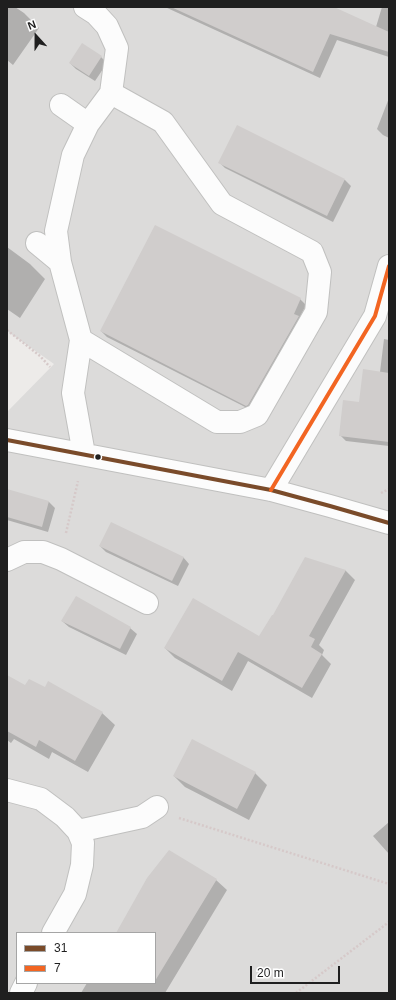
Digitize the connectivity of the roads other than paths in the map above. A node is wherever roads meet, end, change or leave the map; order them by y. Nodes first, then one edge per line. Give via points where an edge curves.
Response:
1 (85, 7) edge
2 (111, 93) junction
3 (61, 105) dead end
4 (88, 124) junction
5 (37, 243) dead end
6 (60, 262) junction
7 (389, 266) edge
8 (81, 340) junction
9 (7, 440) edge
10 (84, 454) junction
11 (270, 490) junction
12 (389, 523) edge
13 (7, 560) edge
14 (147, 603) dead end
15 (7, 790) edge
16 (154, 808) road end
17 (78, 831) junction
18 (54, 932) edge
19 (26, 984) edge
20 (21, 993) edge

1 - 2 street via 108,26 117,48
2 - 4 street
2 - 8 street via 163,122 222,204 312,252 320,272 316,312 257,414 240,422 217,422
3 - 4 street
4 - 6 street via 73,154 56,230
5 - 6 street
6 - 8 street
7 - 11 street via 375,316
8 - 10 street via 73,393
9 - 10 street
10 - 11 street
11 - 12 street
13 - 14 street via 24,552 43,552
15 - 17 street via 41,799
16 - 17 street via 142,817
17 - 18 street via 83,843 82,865 75,894
19 - 20 street

